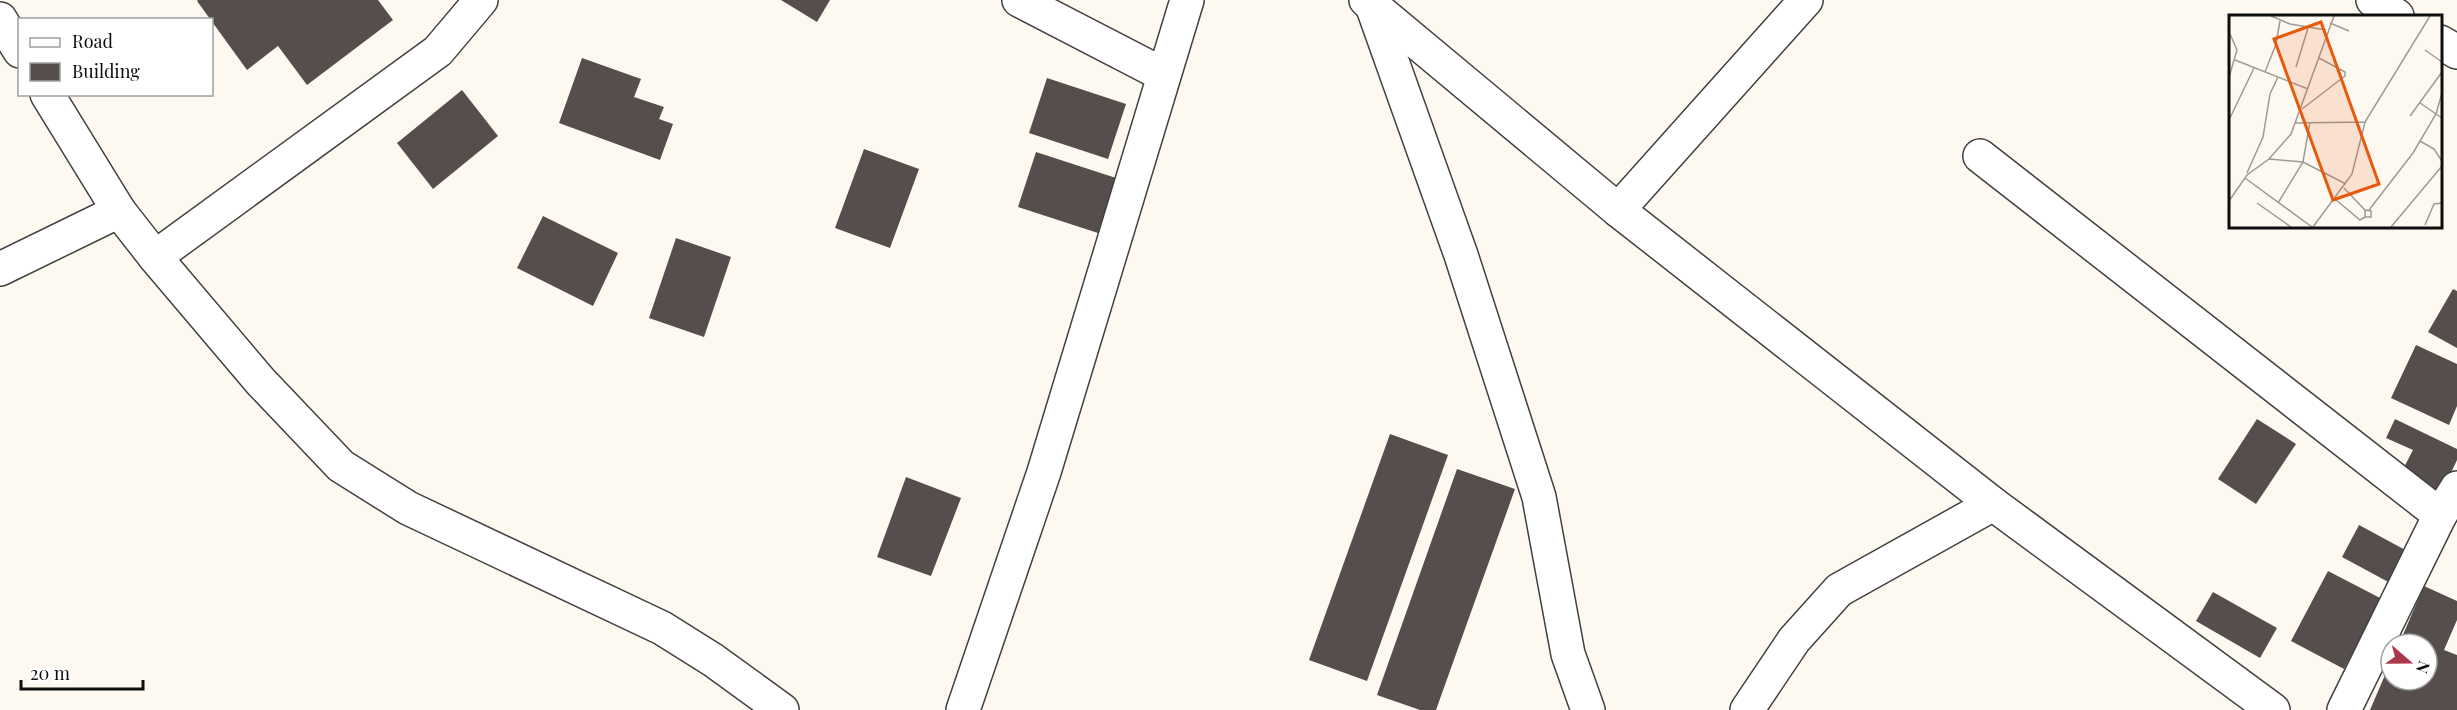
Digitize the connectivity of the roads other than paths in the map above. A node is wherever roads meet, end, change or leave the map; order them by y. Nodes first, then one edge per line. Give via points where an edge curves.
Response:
1 (481, 0) edge
2 (1020, 0) edge
3 (1187, 0) edge
4 (1806, 0) edge
5 (2373, 0) edge
6 (1370, 3) edge
7 (2396, 15) edge
8 (2442, 43) edge
9 (2457, 52) edge
10 (1164, 75) junction
11 (48, 96) edge
12 (1980, 156) dead end
13 (1618, 210) junction
14 (119, 212) junction
15 (155, 258) junction
16 (0, 269) edge
17 (2457, 488) edge
18 (1993, 504) junction
19 (2439, 515) junction
20 (2348, 708) edge
21 (782, 710) edge
22 (963, 710) edge
23 (1588, 710) edge
24 (1747, 710) edge
25 (2273, 710) edge

1 - 15 street via 438,51
2 - 10 street
3 - 10 street
4 - 13 street
5 - 7 street
6 - 13 street
6 - 23 street via 1461,255 1539,496 1568,654
8 - 9 street
10 - 22 street via 1044,472
11 - 14 street
12 - 19 street
13 - 18 street
14 - 15 street
14 - 16 street
15 - 21 street via 261,382 341,466 408,508 662,628
17 - 19 street
18 - 24 street via 1839,590 1794,640
18 - 25 street
19 - 20 street

